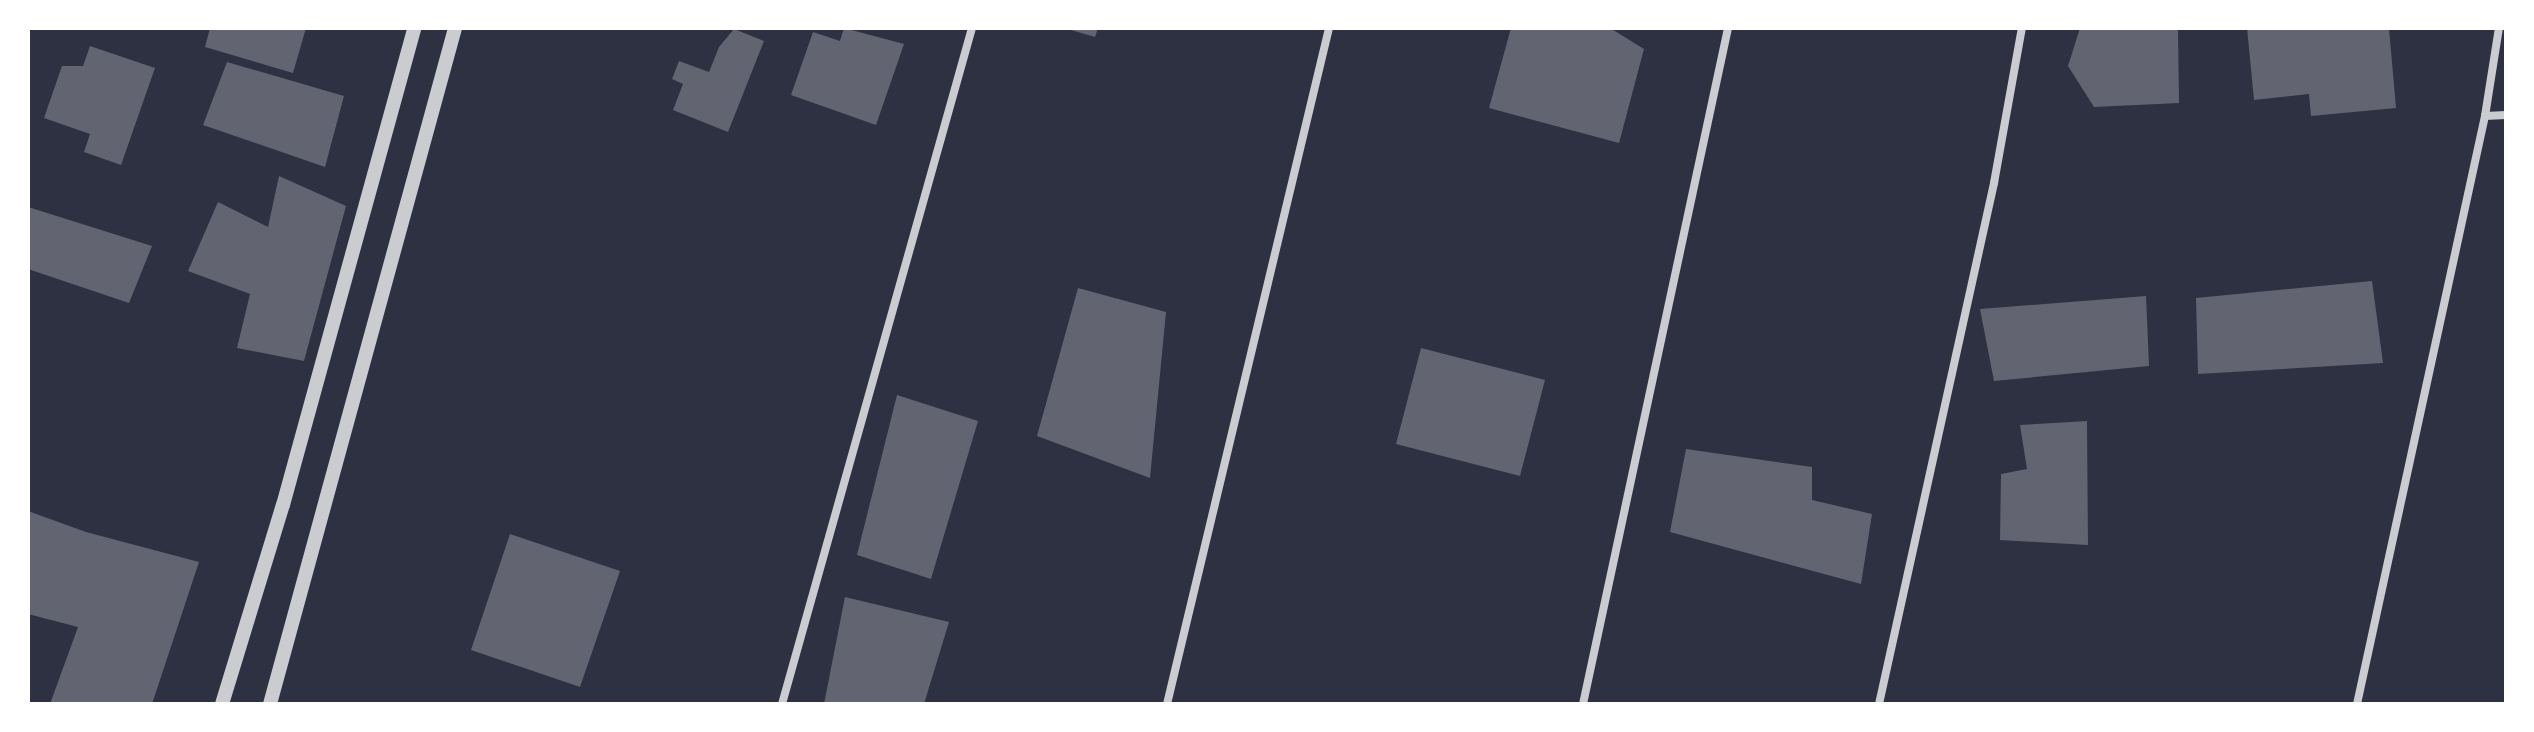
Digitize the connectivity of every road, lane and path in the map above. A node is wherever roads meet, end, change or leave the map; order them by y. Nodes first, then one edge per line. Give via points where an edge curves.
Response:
1 (414, 28) edge
2 (455, 28) edge
3 (972, 28) edge
4 (1329, 28) edge
5 (1728, 28) edge
6 (2022, 28) edge
7 (2499, 28) edge
8 (2506, 115) edge
9 (2485, 116) junction
10 (222, 704) edge
11 (270, 704) edge
12 (782, 704) edge
13 (1167, 704) edge
14 (1583, 704) edge
15 (1879, 704) edge
16 (2357, 704) edge

1 - 10 street via 283,505
2 - 11 street
3 - 12 street
4 - 13 street
5 - 14 street
6 - 15 street via 1994,183
7 - 9 street
8 - 9 street
9 - 16 street

